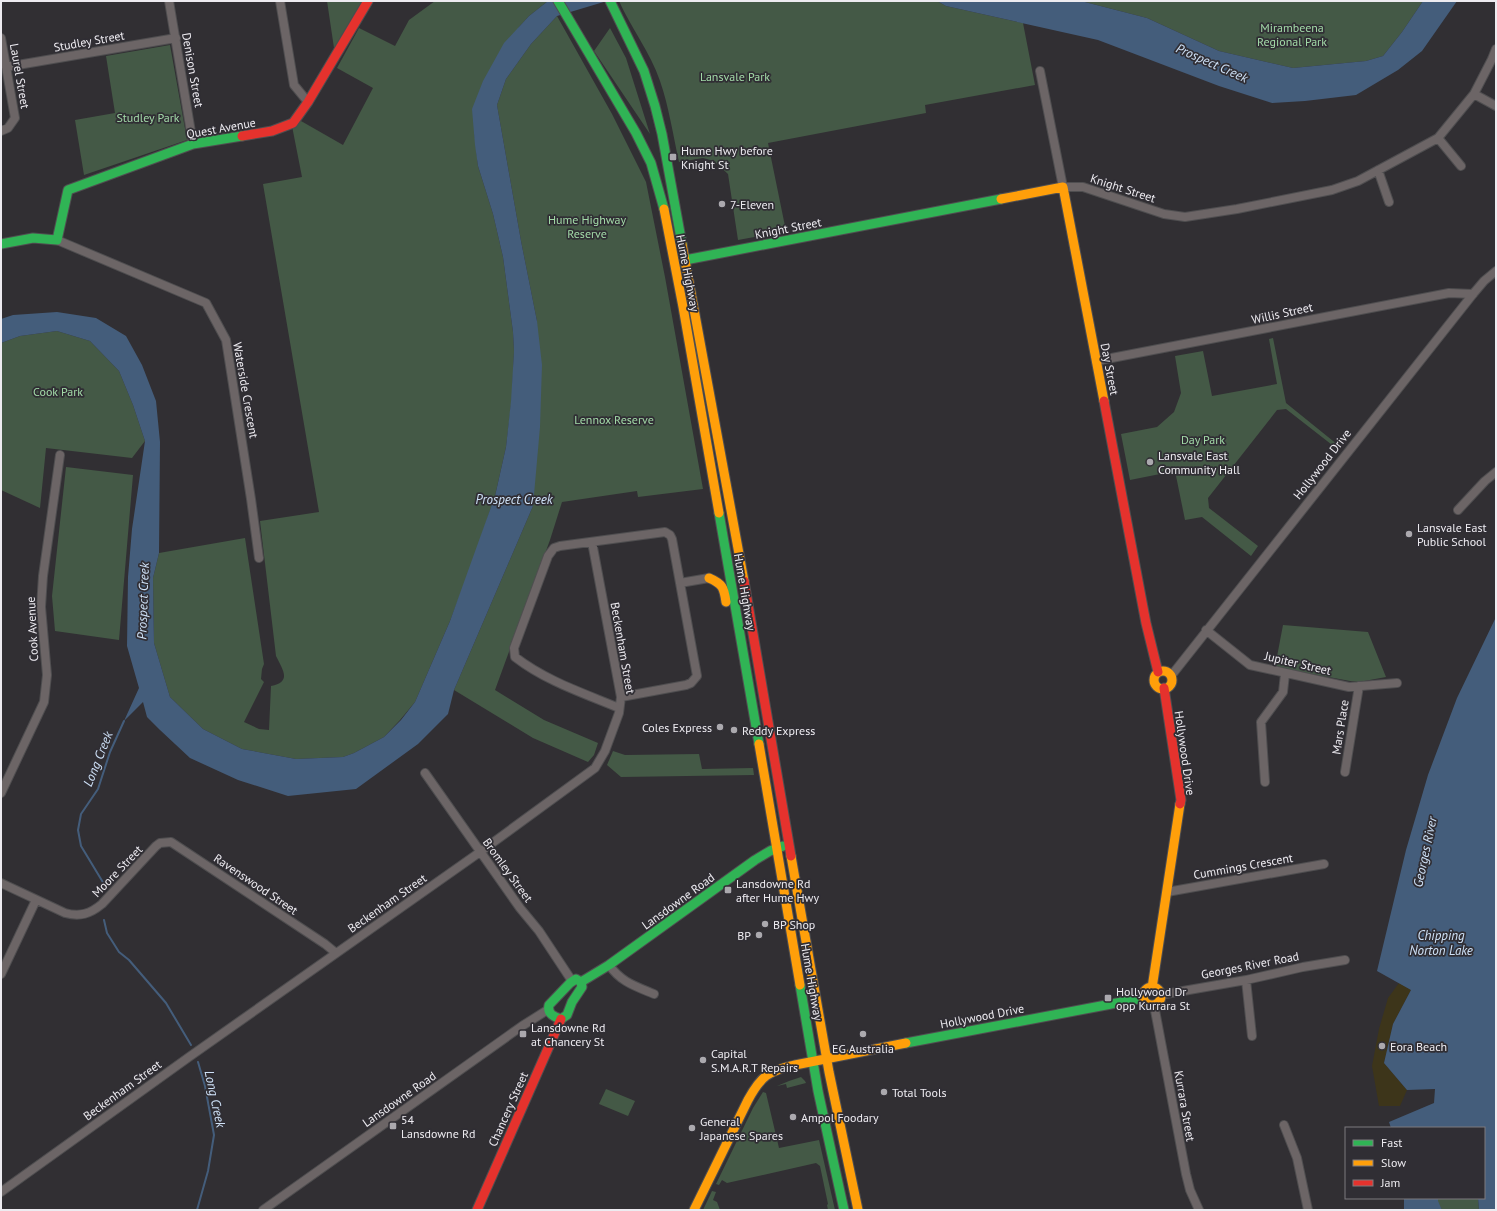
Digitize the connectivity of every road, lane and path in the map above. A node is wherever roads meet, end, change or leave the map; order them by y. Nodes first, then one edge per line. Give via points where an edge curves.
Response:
1 (169, 1) edge
2 (280, 1) edge
3 (368, 1) edge
4 (558, 1) edge
5 (610, 1) edge
6 (1, 38) edge
7 (176, 38) junction
8 (1496, 49) edge
9 (6, 67) junction
10 (1040, 70) dead end
11 (1474, 94) junction
12 (308, 102) junction
13 (1496, 106) edge
14 (1, 131) edge
15 (1438, 138) junction
16 (193, 144) junction
17 (1461, 166) dead end
18 (1378, 170) junction
19 (1063, 187) junction
20 (1389, 202) dead end
21 (57, 240) junction
22 (1, 244) edge
23 (685, 260) junction
24 (1496, 271) edge
25 (1473, 294) junction
26 (1096, 360) junction
27 (60, 455) dead end
28 (1496, 472) edge
29 (1458, 510) dead end
30 (592, 542) junction
31 (259, 558) dead end
32 (727, 559) junction
33 (715, 574) junction
34 (680, 583) junction
35 (1206, 630) junction
36 (742, 643) junction
37 (1158, 672) junction
38 (1285, 674) junction
39 (1171, 676) junction
40 (1397, 683) dead end
41 (1359, 686) junction
42 (1164, 688) junction
43 (621, 697) junction
44 (619, 708) junction
45 (1346, 772) dead end
46 (425, 773) dead end
47 (1265, 782) dead end
48 (1, 793) edge
49 (160, 843) joint
50 (790, 845) junction
51 (777, 847) junction
52 (480, 852) junction
53 (1324, 864) dead end
54 (1, 883) edge
55 (1167, 892) junction
56 (36, 900) junction
57 (336, 953) junction
58 (1345, 960) dead end
59 (609, 965) junction
60 (1, 974) edge
61 (1246, 980) junction
62 (577, 981) junction
63 (1152, 988) junction
64 (654, 994) dead end
65 (1160, 995) junction
66 (1143, 998) junction
67 (1154, 1005) junction
68 (549, 1009) junction
69 (561, 1019) junction
70 (1252, 1036) dead end
71 (826, 1058) junction
72 (813, 1061) junction
73 (1284, 1125) dead end
74 (1, 1192) edge
75 (263, 1210) edge
76 (477, 1210) edge
77 (694, 1210) edge
78 (844, 1210) edge
79 (858, 1210) edge
80 (1199, 1210) edge
81 (1308, 1210) edge

1 - 7 street, Denison Street
2 - 12 street via 294,85
3 - 12 main road, Quest Avenue
4 - 32 main road, Hume Highway via 636,133 657,181
5 - 23 main road, Hume Highway via 644,71 655,106
6 - 9 street, Laurel Street
7 - 9 street, Studley Street
7 - 16 street, Denison Street
8 - 11 street, Knight Street
9 - 14 street, Laurel Street via 15,118 8,128
10 - 19 street, Day Street
11 - 13 street
11 - 15 street, Knight Street
12 - 16 main road, Quest Avenue via 293,123 272,131
15 - 17 street
15 - 18 street, Knight Street
16 - 21 main road, Quest Avenue via 68,190
18 - 19 street, Knight Street via 1358,182 1332,190 1185,217 1164,214 1083,188
18 - 20 street
19 - 23 main road, Knight Street
19 - 26 main road, Day Street
21 - 22 main road, Waterside Crescent via 33,238
21 - 31 street, Waterside Crescent via 206,302 226,340
23 - 50 main road, Hume Highway
24 - 25 street, Hollywood Drive
25 - 26 street, Willis Street via 1449,293
25 - 35 street, Hollywood Drive
26 - 37 main road, Day Street via 1146,623
27 - 48 street, Cook Avenue via 41,606 47,675 44,702
28 - 29 street
30 - 34 street via 665,532 672,539
30 - 43 street, Beckenham Street
30 - 44 street via 560,546 554,548 548,556 514,648 515,657 549,679
32 - 33 main road
32 - 36 main road, Hume Highway
33 - 34 street
33 - 36 main road via 723,586 730,623
34 - 43 street via 697,676 686,685
35 - 38 street, Jupiter Street via 1250,665
35 - 39 street, Hollywood Drive
36 - 51 main road, Hume Highway
37 - 39 main road via 1167,672
37 - 42 main road via 1154,677 1154,683
38 - 41 street, Jupiter Street via 1349,687
38 - 47 street via 1283,692 1261,722
39 - 42 main road via 1171,684
40 - 41 street, Jupiter Street
41 - 45 street, Mars Place
42 - 55 main road, Hollywood Drive via 1181,800
43 - 44 street, Beckenham Street
44 - 52 street, Beckenham Street via 605,752 595,768
46 - 52 street, Bromley Street
49 - 56 street, Moore Street via 102,904 90,913 65,913
49 - 57 street, Ravenswood Street via 171,842 176,845
50 - 51 main road, Lansdowne Road
50 - 71 main road, Hume Highway
51 - 59 main road, Lansdowne Road via 755,860
51 - 72 main road, Hume Highway
52 - 57 street, Beckenham Street
52 - 62 street, Bromley Street
53 - 55 street, Cummings Crescent
54 - 56 street, Moore Street
55 - 63 main road, Hollywood Drive
56 - 60 street
57 - 74 street, Beckenham Street
58 - 61 street, Georges River Road
59 - 62 main road, Lansdowne Road
59 - 64 street via 622,980
61 - 65 street, Georges River Road
61 - 70 street
62 - 68 main road, Lansdowne Road via 552,1001
62 - 69 main road, Chancery Street via 582,987 567,1015
63 - 65 main road
63 - 66 main road via 1145,991
65 - 67 main road
66 - 67 main road via 1146,1003
66 - 71 main road, Hollywood Drive
67 - 80 street, Kurrara Street via 1186,1174
68 - 69 main road via 552,1016
68 - 75 street, Lansdowne Road
69 - 76 main road, Chancery Street
71 - 72 main road, Hollywood Drive
71 - 79 main road, Hume Highway
72 - 77 main road, Hollywood Drive via 769,1073 756,1086
72 - 78 main road, Hume Highway
73 - 81 street via 1297,1158

